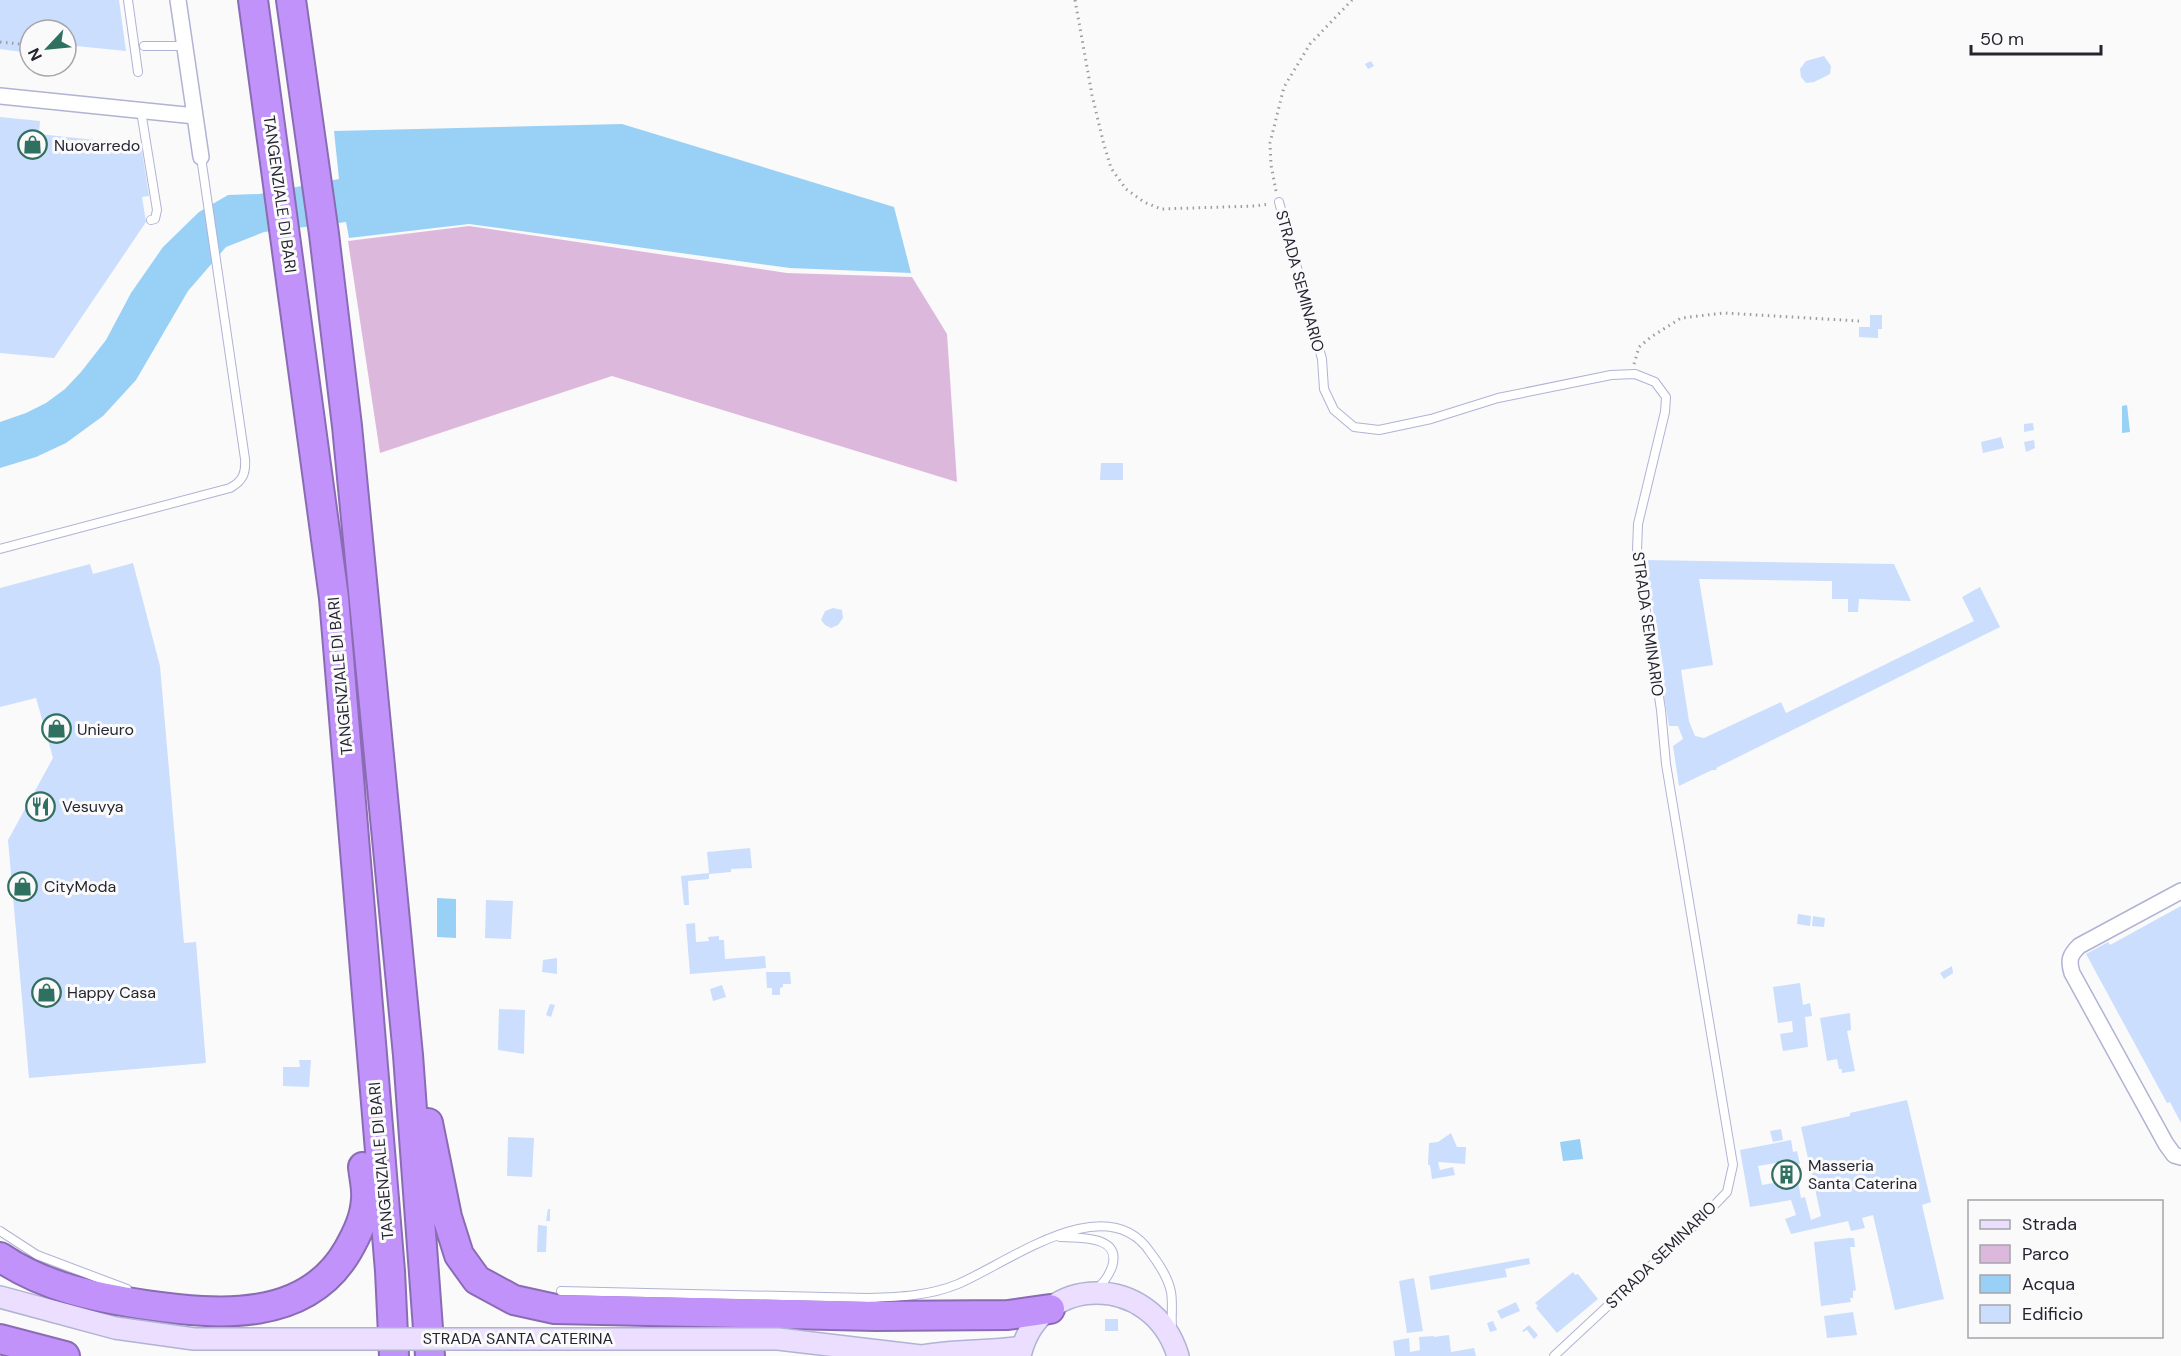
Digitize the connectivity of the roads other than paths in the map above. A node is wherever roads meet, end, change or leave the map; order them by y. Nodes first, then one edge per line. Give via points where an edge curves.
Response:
1 (128, 0) edge
2 (178, 0) edge
3 (253, 0) edge
4 (291, 0) edge
5 (144, 46) dead end
6 (185, 46) junction
7 (138, 72) dead end
8 (0, 96) edge
9 (141, 111) junction
10 (195, 116) junction
11 (201, 157) joint
12 (1279, 202) road end
13 (151, 220) dead end
14 (0, 549) edge
15 (2181, 891) edge
16 (408, 1055) junction
17 (373, 1073) junction
18 (2181, 1156) edge
19 (0, 1232) edge
20 (1055, 1236) junction
21 (0, 1257) edge
22 (133, 1291) dead end
23 (561, 1291) dead end
24 (1091, 1293) junction
25 (143, 1295) dead end
26 (0, 1297) edge
27 (1050, 1309) junction
28 (0, 1310) edge
29 (182, 1310) junction
30 (115, 1328) junction
31 (0, 1339) edge
32 (1175, 1347) edge
33 (1021, 1352) edge
34 (65, 1356) edge
35 (394, 1356) edge
36 (430, 1356) edge
37 (921, 1356) edge
38 (1554, 1356) edge

1 - 7 lane
2 - 6 street
3 - 17 highway, TANGENZIALE DI BARI via 334,598
4 - 16 highway, TANGENZIALE DI BARI via 348,426
5 - 6 lane
6 - 10 street
8 - 9 street
9 - 10 street
9 - 13 lane via 157,210
10 - 11 street
11 - 14 lane via 245,459 241,480 230,488
12 - 38 lane, STRADA SEMINARIO via 1322,359 1324,389 1334,410 1354,427 1378,430 1431,419 1498,398 1611,375 1635,374 1655,382 1666,397 1638,524 1637,551 1666,764 1734,1165 1727,1192
15 - 18 street via 2079,946 2068,962 2166,1144 2174,1155
16 - 27 highway via 459,1255 477,1280 514,1300 555,1309 864,1316 1008,1315
16 - 36 highway, TANGENZIALE DI BARI
17 - 29 highway via 360,1130 366,1199 359,1230 342,1260 325,1280 300,1296 271,1306 241,1311
17 - 35 highway, TANGENZIALE DI BARI
19 - 22 lane via 37,1255
20 - 23 lane via 957,1284 904,1297
20 - 24 lane via 1091,1238 1111,1248 1111,1270 1106,1281
20 - 32 lane via 1077,1228 1105,1226 1125,1230 1144,1243 1162,1269 1171,1292
21 - 29 highway via 53,1286
24 - 27 street, STRADA SANTA CATERINA via 1066,1299
24 - 32 street, STRADA SANTA CATERINA via 1125,1297 1144,1306 1161,1321
25 - 29 lane
26 - 30 street, STRADA SANTA CATERINA
27 - 33 street, STRADA SANTA CATERINA via 1029,1333
28 - 30 street, STRADA SANTA CATERINA via 51,1322
30 - 37 street, STRADA SANTA CATERINA, bridge via 194,1339 778,1339
31 - 34 highway
33 - 37 street, STRADA SANTA CATERINA via 950,1351

